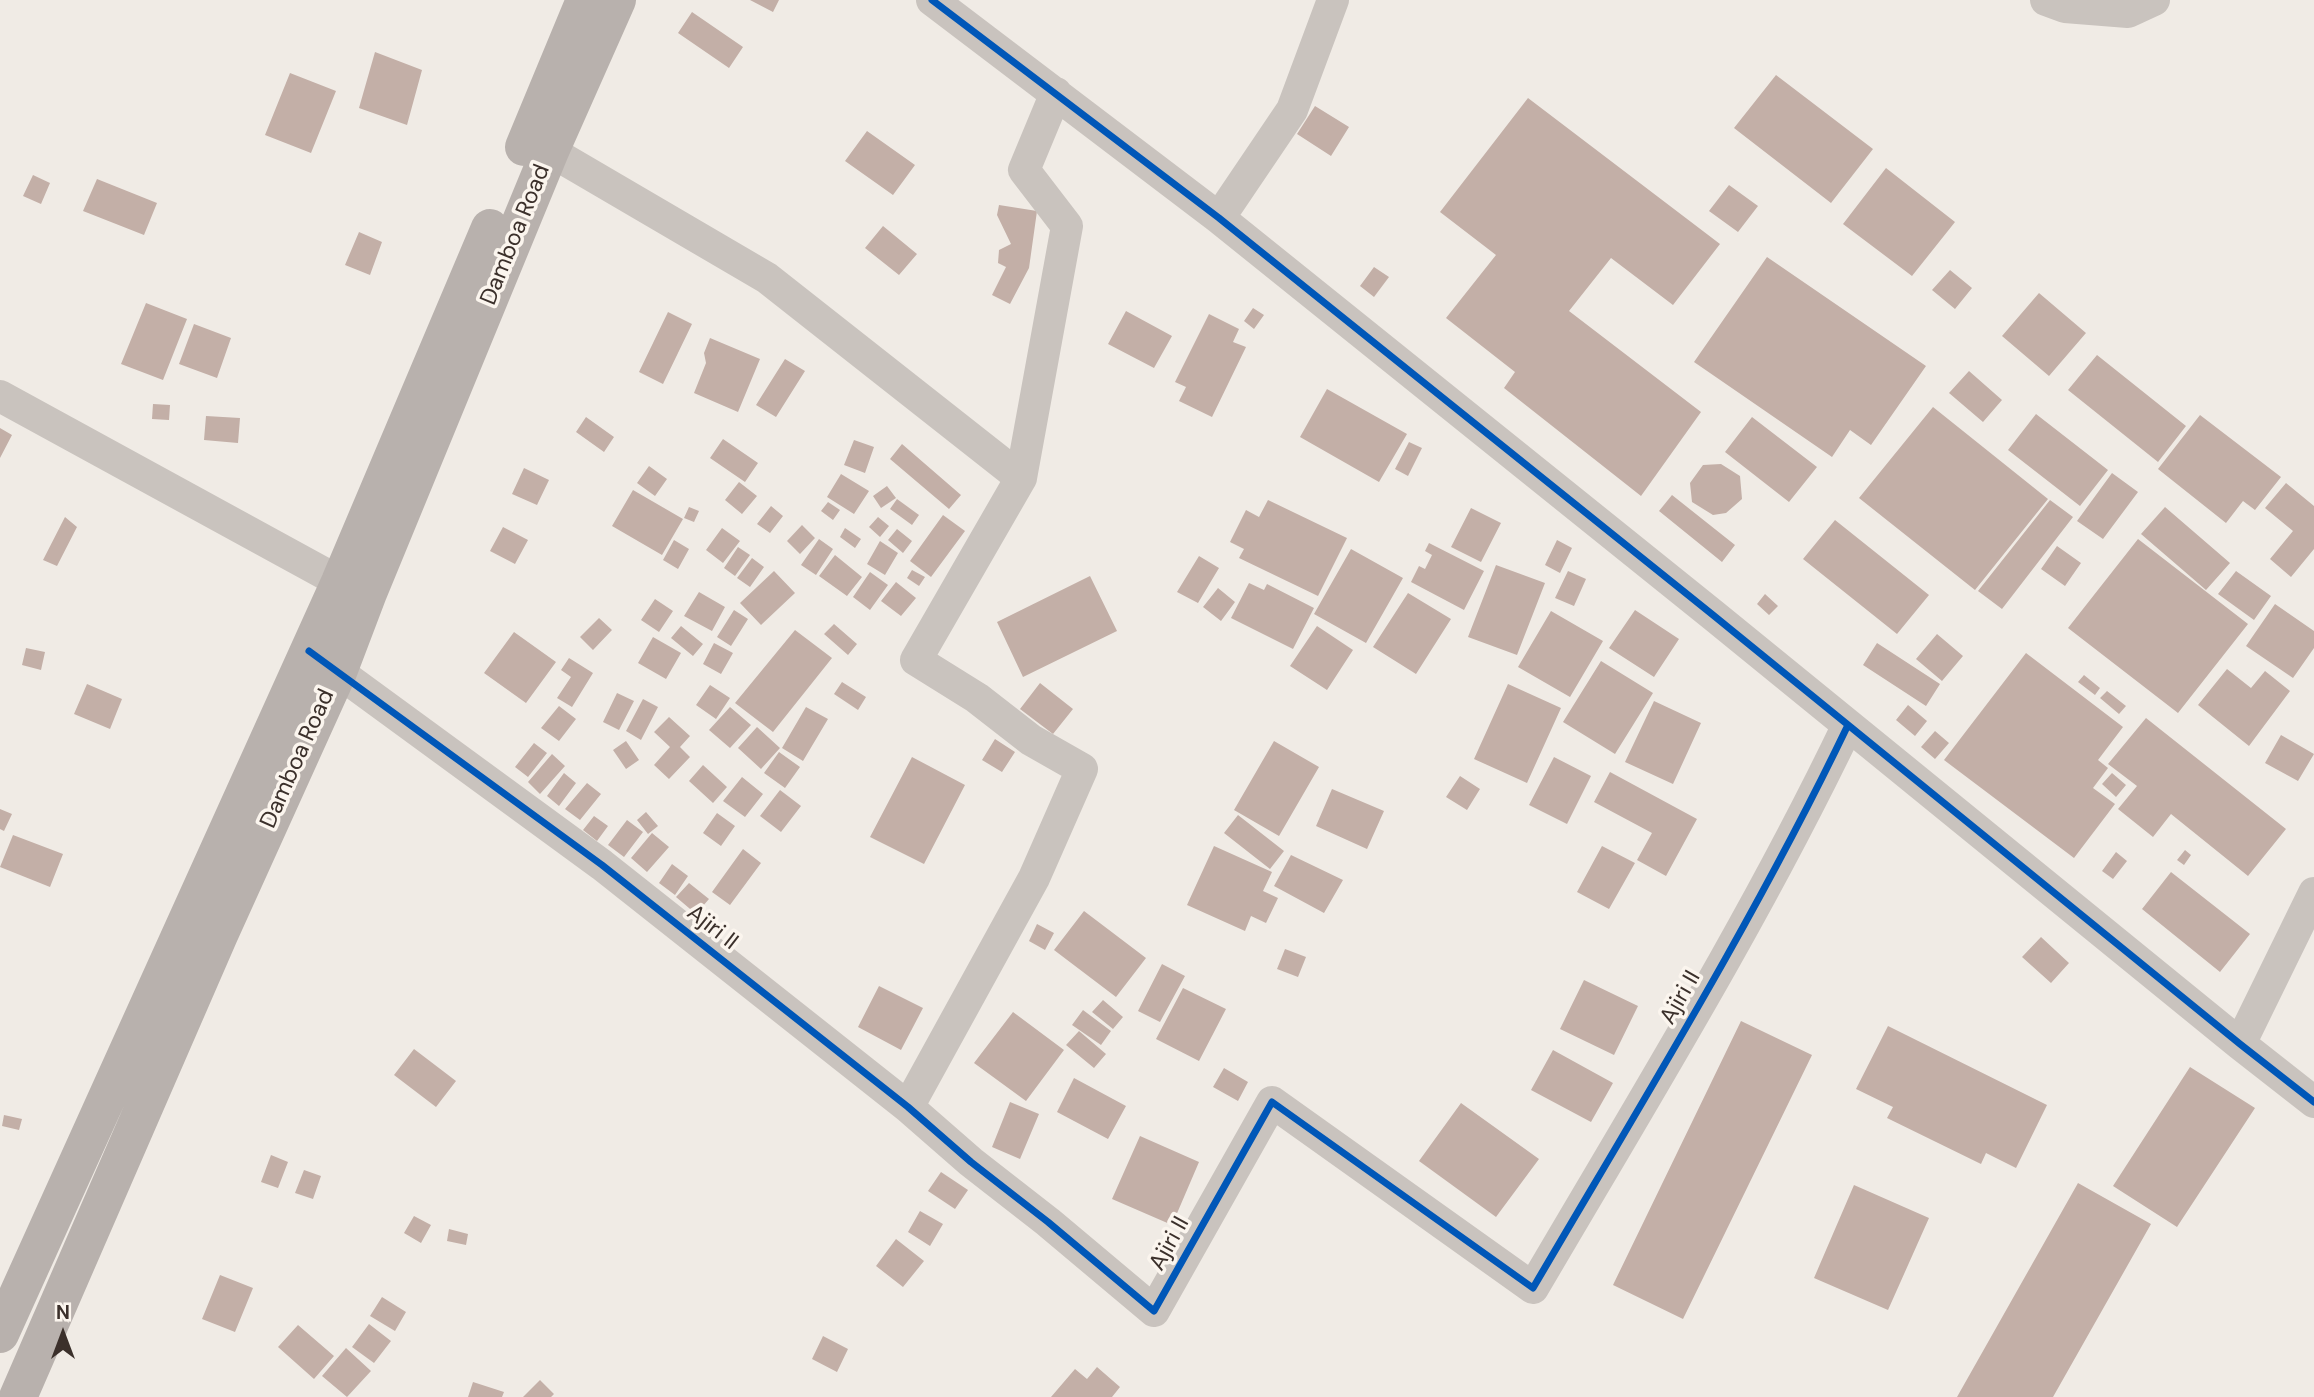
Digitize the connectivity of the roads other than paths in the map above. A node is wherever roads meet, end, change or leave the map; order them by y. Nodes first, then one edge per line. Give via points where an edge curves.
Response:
1 (584, 0) edge
2 (617, 0) edge
3 (932, 0) edge
4 (1333, 0) edge
5 (2046, 0) edge
6 (2154, 0) edge
7 (1056, 93) junction
8 (550, 151) junction
9 (1219, 218) junction
10 (0, 396) edge
11 (1021, 478) junction
12 (354, 588) junction
13 (324, 661) junction
14 (1848, 724) junction
15 (2314, 893) edge
16 (2239, 1044) junction
17 (2314, 1102) edge
18 (908, 1107) junction
19 (0, 1334) edge
20 (18, 1397) edge

1 - 12 main road, Damboa Road
2 - 8 main road, Damboa Road
3 - 7 street
4 - 9 street via 1292,110
5 - 6 street via 2065,7 2128,12
7 - 9 street
7 - 11 street via 1024,170 1067,226
8 - 11 street via 767,278
8 - 12 main road, Damboa Road
9 - 14 street
10 - 12 street
11 - 18 street via 916,660 977,698 1031,740 1082,769 1034,878
12 - 13 main road, Damboa Road
13 - 18 street, Ajiri II via 602,865
13 - 19 main road, Damboa Road
13 - 20 main road, Damboa Road via 219,935
14 - 16 street
14 - 18 street, Ajiri II via 1704,998 1534,1288 1272,1102 1154,1311
15 - 16 street
16 - 17 street

